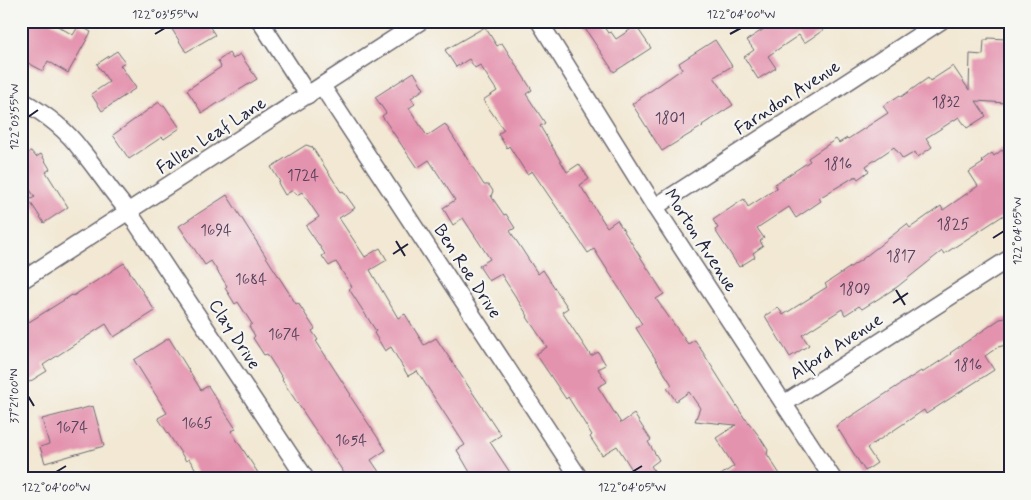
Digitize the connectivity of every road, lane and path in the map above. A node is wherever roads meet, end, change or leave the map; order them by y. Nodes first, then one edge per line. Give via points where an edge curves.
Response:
1 (260, 21) edge
2 (421, 21) edge
3 (539, 21) edge
4 (942, 21) edge
5 (322, 86) junction
6 (308, 95) junction
7 (21, 100) edge
8 (655, 207) junction
9 (129, 212) junction
10 (1010, 258) edge
11 (21, 281) edge
12 (785, 403) junction
13 (306, 479) edge
14 (580, 479) edge
15 (833, 479) edge

1 - 6 street
2 - 5 street, Fallen Leaf Lane
3 - 8 street, Morton Avenue
4 - 8 street, Farndon Avenue
5 - 6 street, Fallen Leaf Lane
5 - 14 street, Ben Roe Drive
6 - 9 street, Fallen Leaf Lane
7 - 9 street, Clay Drive via 60,127
8 - 12 street, Morton Avenue
9 - 11 street, Fallen Leaf Lane
9 - 13 street, Clay Drive
10 - 12 street, Alford Avenue
12 - 15 street, Morton Avenue

